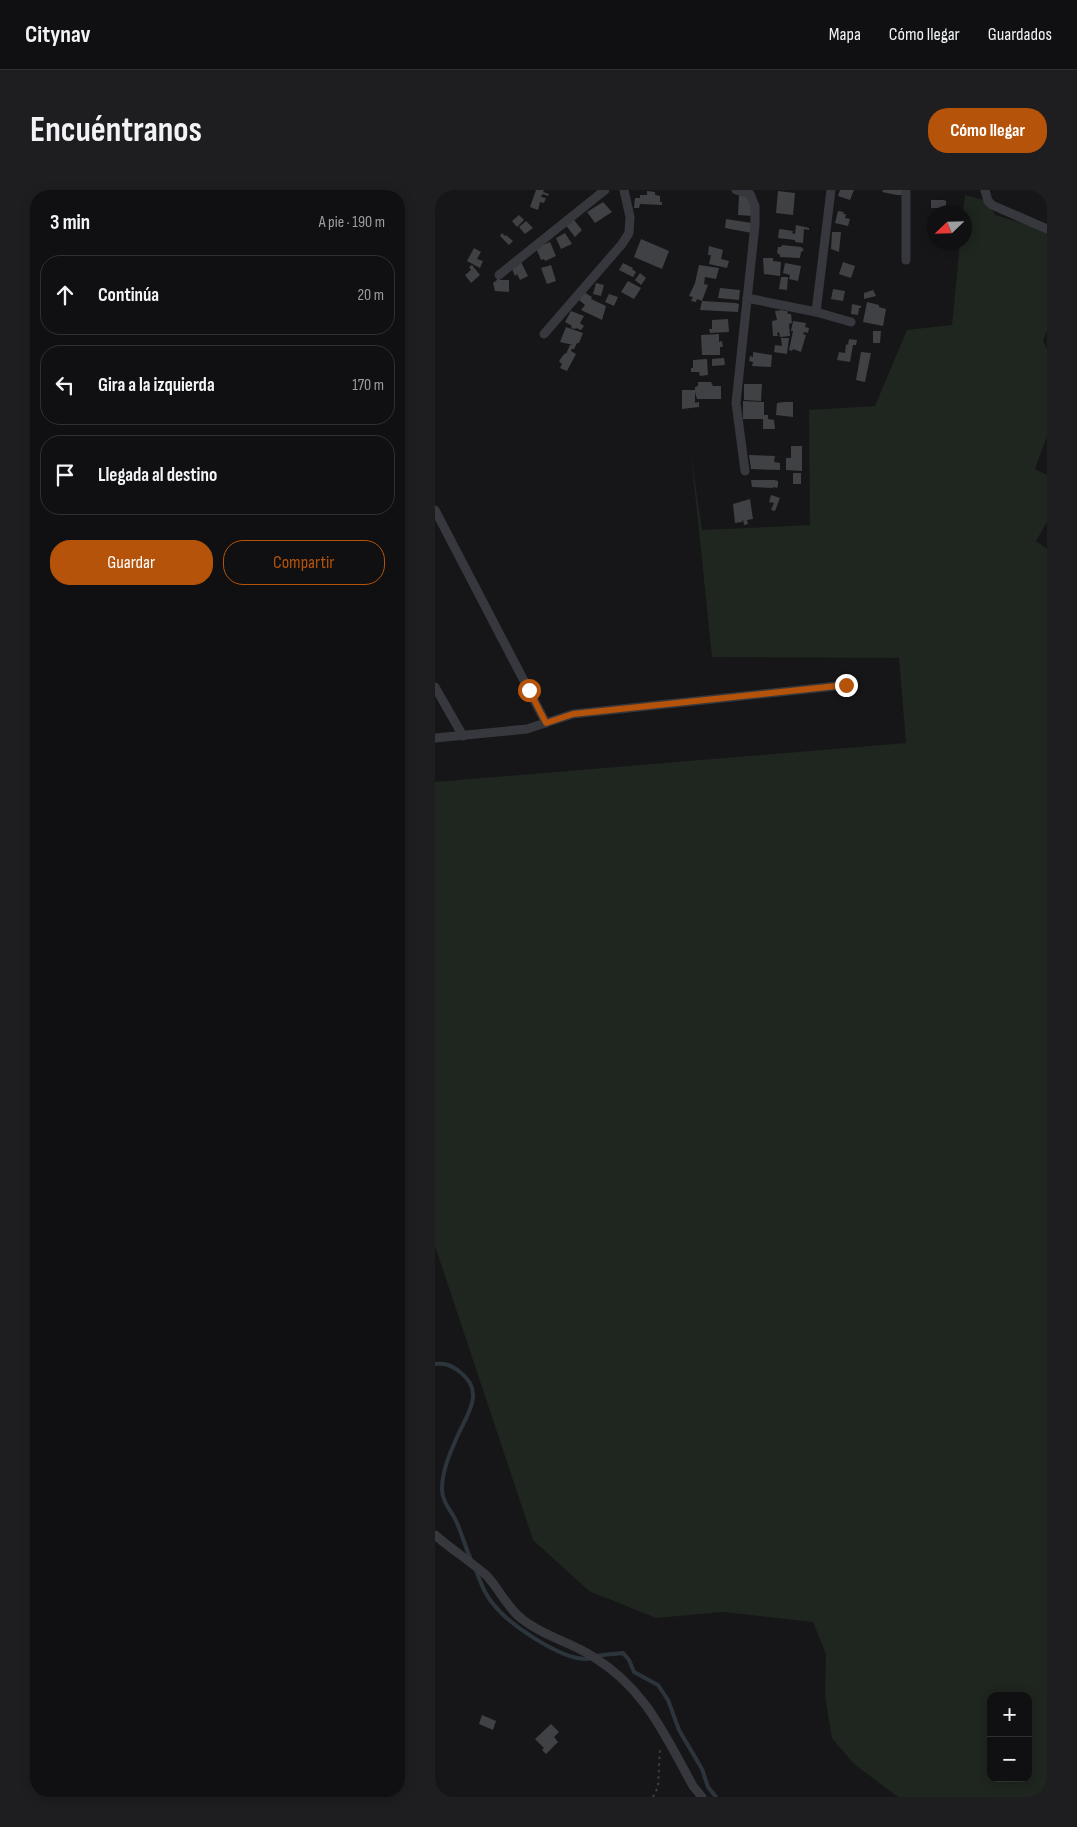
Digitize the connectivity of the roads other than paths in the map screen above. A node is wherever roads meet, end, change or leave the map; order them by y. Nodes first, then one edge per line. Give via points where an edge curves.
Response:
1 (605, 190) edge
2 (624, 190) edge
3 (736, 190) edge
4 (831, 190) edge
5 (906, 190) edge
6 (985, 190) edge
7 (1047, 228) edge
8 (906, 260) dead end
9 (499, 275) dead end
10 (747, 298) junction
11 (816, 312) junction
12 (851, 322) dead end
13 (544, 334) dead end
14 (745, 472) dead end
15 (435, 510) edge
16 (846, 685) dead end
17 (435, 687) edge
18 (546, 723) junction
19 (463, 736) junction
20 (435, 738) edge
21 (435, 1535) edge
22 (702, 1797) edge

1 - 9 street
2 - 13 street via 630,217 629,233
3 - 10 street via 750,194 755,206
4 - 11 street
5 - 8 street
6 - 7 street via 992,205
10 - 11 street
10 - 14 street via 736,403
11 - 12 street
15 - 18 street
16 - 18 street via 573,714
17 - 19 street
18 - 19 street via 527,729
19 - 20 street
21 - 22 street via 486,1576 520,1618 535,1629 591,1655 625,1680 651,1710

